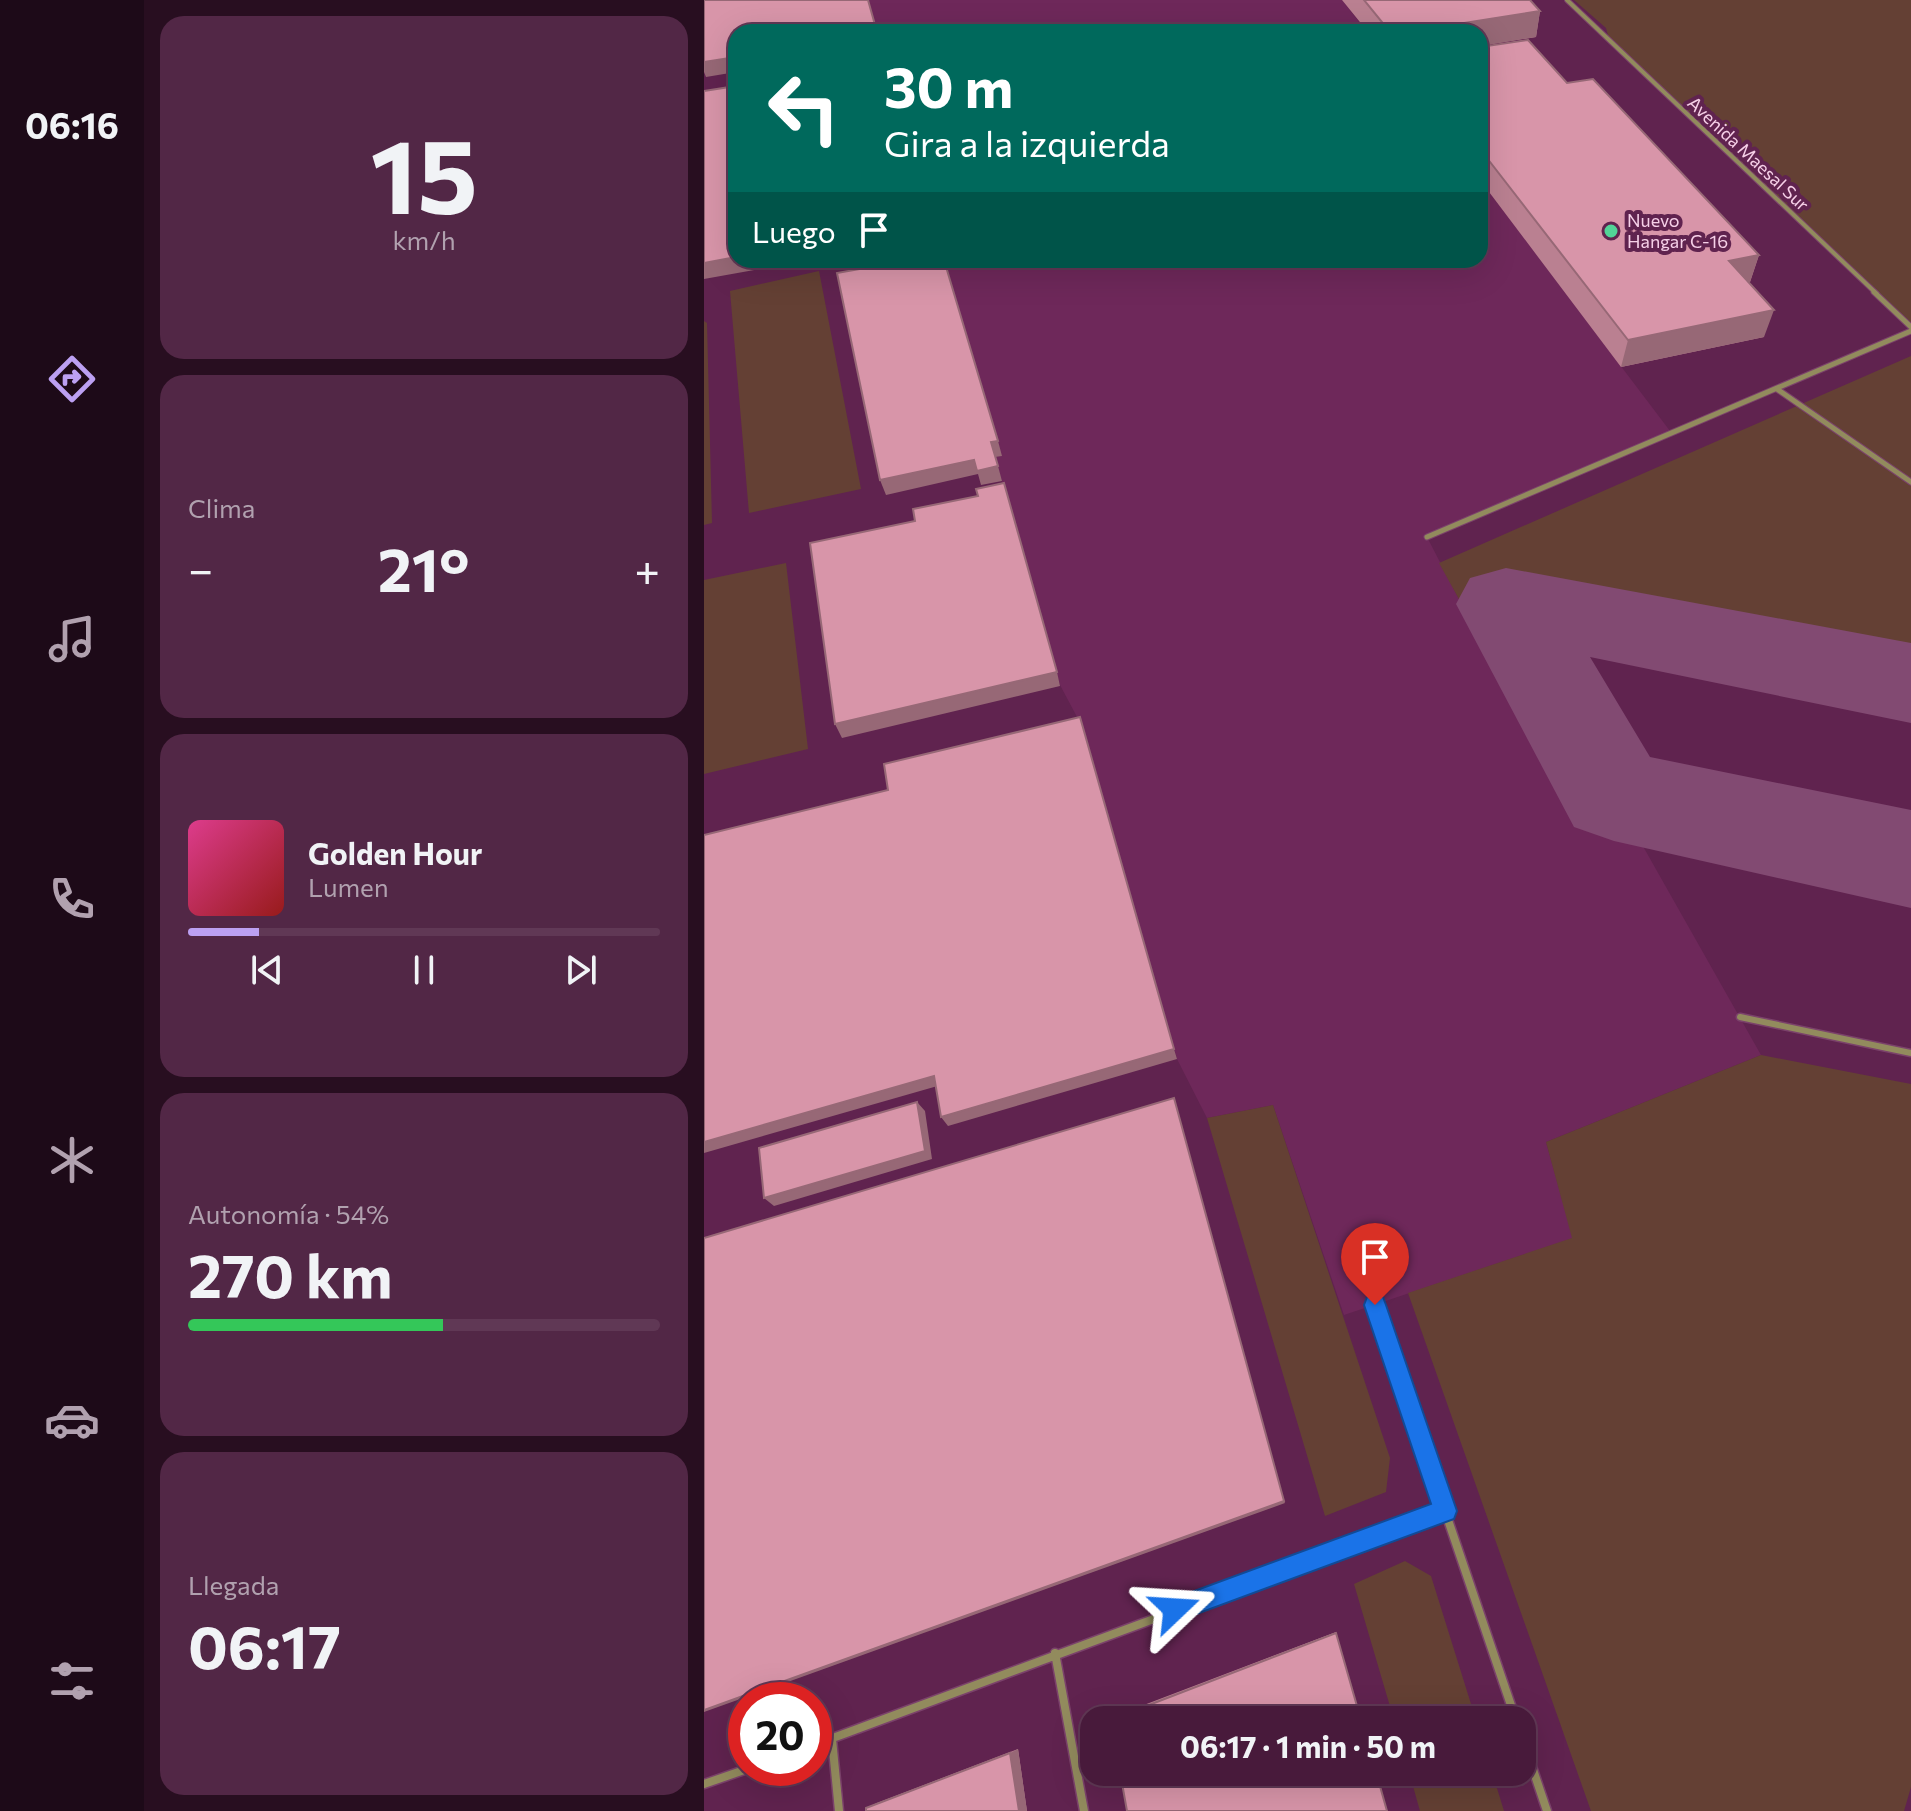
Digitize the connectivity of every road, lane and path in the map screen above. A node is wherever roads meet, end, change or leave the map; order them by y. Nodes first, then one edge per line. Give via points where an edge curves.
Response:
1 (1567, 0) edge
2 (1911, 329) edge
3 (1777, 389) junction
4 (1911, 482) edge
5 (1427, 537) dead end
6 (1740, 1017) dead end
7 (1911, 1053) edge
8 (1375, 1305) dead end
9 (1445, 1511) junction
10 (1055, 1653) junction
11 (1511, 1706) edge
12 (832, 1739) joint
13 (728, 1776) edge
14 (1536, 1778) edge
15 (704, 1784) edge
16 (839, 1811) edge
17 (1084, 1811) edge
18 (1547, 1811) edge

1 - 2 lane, Avenida Maesal Sur
2 - 3 lane
3 - 4 lane
3 - 5 lane
6 - 7 lane
8 - 9 lane
9 - 10 lane
9 - 11 lane
10 - 12 lane
10 - 17 lane
12 - 16 lane
13 - 15 lane
14 - 18 lane

